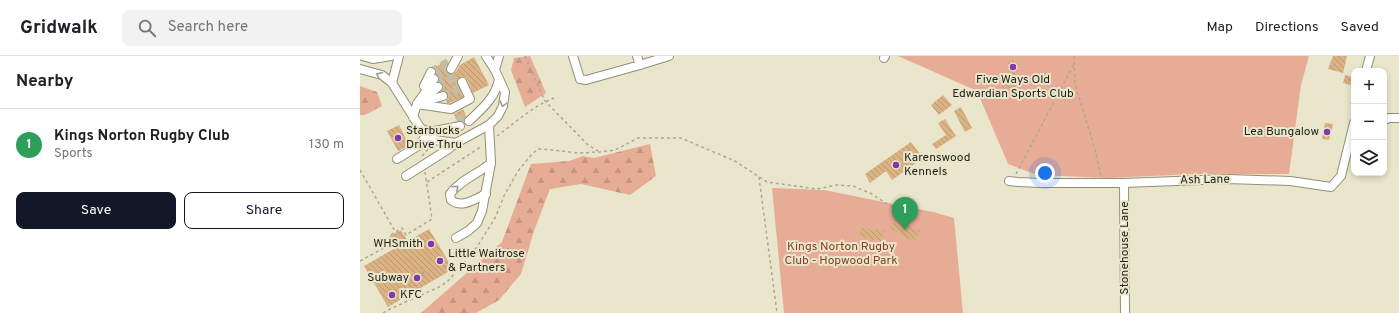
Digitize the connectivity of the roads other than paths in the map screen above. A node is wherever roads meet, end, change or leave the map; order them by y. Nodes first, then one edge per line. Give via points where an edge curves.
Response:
1 (362, 56) edge
2 (391, 56) edge
3 (400, 56) edge
4 (458, 56) edge
5 (486, 56) edge
6 (499, 56) edge
7 (573, 56) edge
8 (637, 56) edge
9 (669, 56) edge
10 (1370, 56) edge
11 (640, 65) junction
12 (452, 67) tunnel mouth
13 (1367, 68) edge
14 (360, 69) edge
15 (497, 74) junction
16 (432, 75) tunnel mouth
17 (392, 83) junction
18 (462, 85) dead end
19 (438, 86) tunnel mouth
20 (443, 96) tunnel mouth
21 (417, 104) junction
22 (413, 117) junction
23 (468, 118) tunnel mouth
24 (1399, 118) edge
25 (1387, 119) edge
26 (459, 124) tunnel mouth
27 (489, 125) junction
28 (424, 132) junction
29 (456, 143) junction
30 (1351, 146) edge
31 (397, 160) dead end
32 (491, 163) junction
33 (406, 176) dead end
34 (1009, 181) road end
35 (1124, 183) junction
36 (486, 194) junction
37 (456, 238) dead end
38 (1125, 313) edge

1 - 2 street via 373,59
3 - 17 street
4 - 12 street
5 - 15 street
6 - 15 street
7 - 11 street via 580,79 586,80
8 - 11 street
9 - 11 street
10 - 13 street
17 -> 14 street via 382,75
15 - 23 street via 498,87 486,106
15 -> 27 street via 505,92 505,99 498,116
16 - 21 street
17 - 22 street
18 - 21 street via 470,99 451,109
19 - 21 street
20 - 21 street
21 - 22 street
22 - 28 street
24 - 25 street
26 - 28 street via 440,131
27 - 29 street
27 - 32 street
28 - 29 street via 435,140
28 - 31 street via 422,144
29 - 33 street via 422,161
30 - 35 street, Ash Lane via 1341,176 1331,187 1290,181 1228,179
32 - 36 street
36 -> 32 street via 460,205 451,200 450,194
34 - 35 street, Ash Lane
35 - 38 street, Stonehouse Lane
36 - 37 street via 477,223

